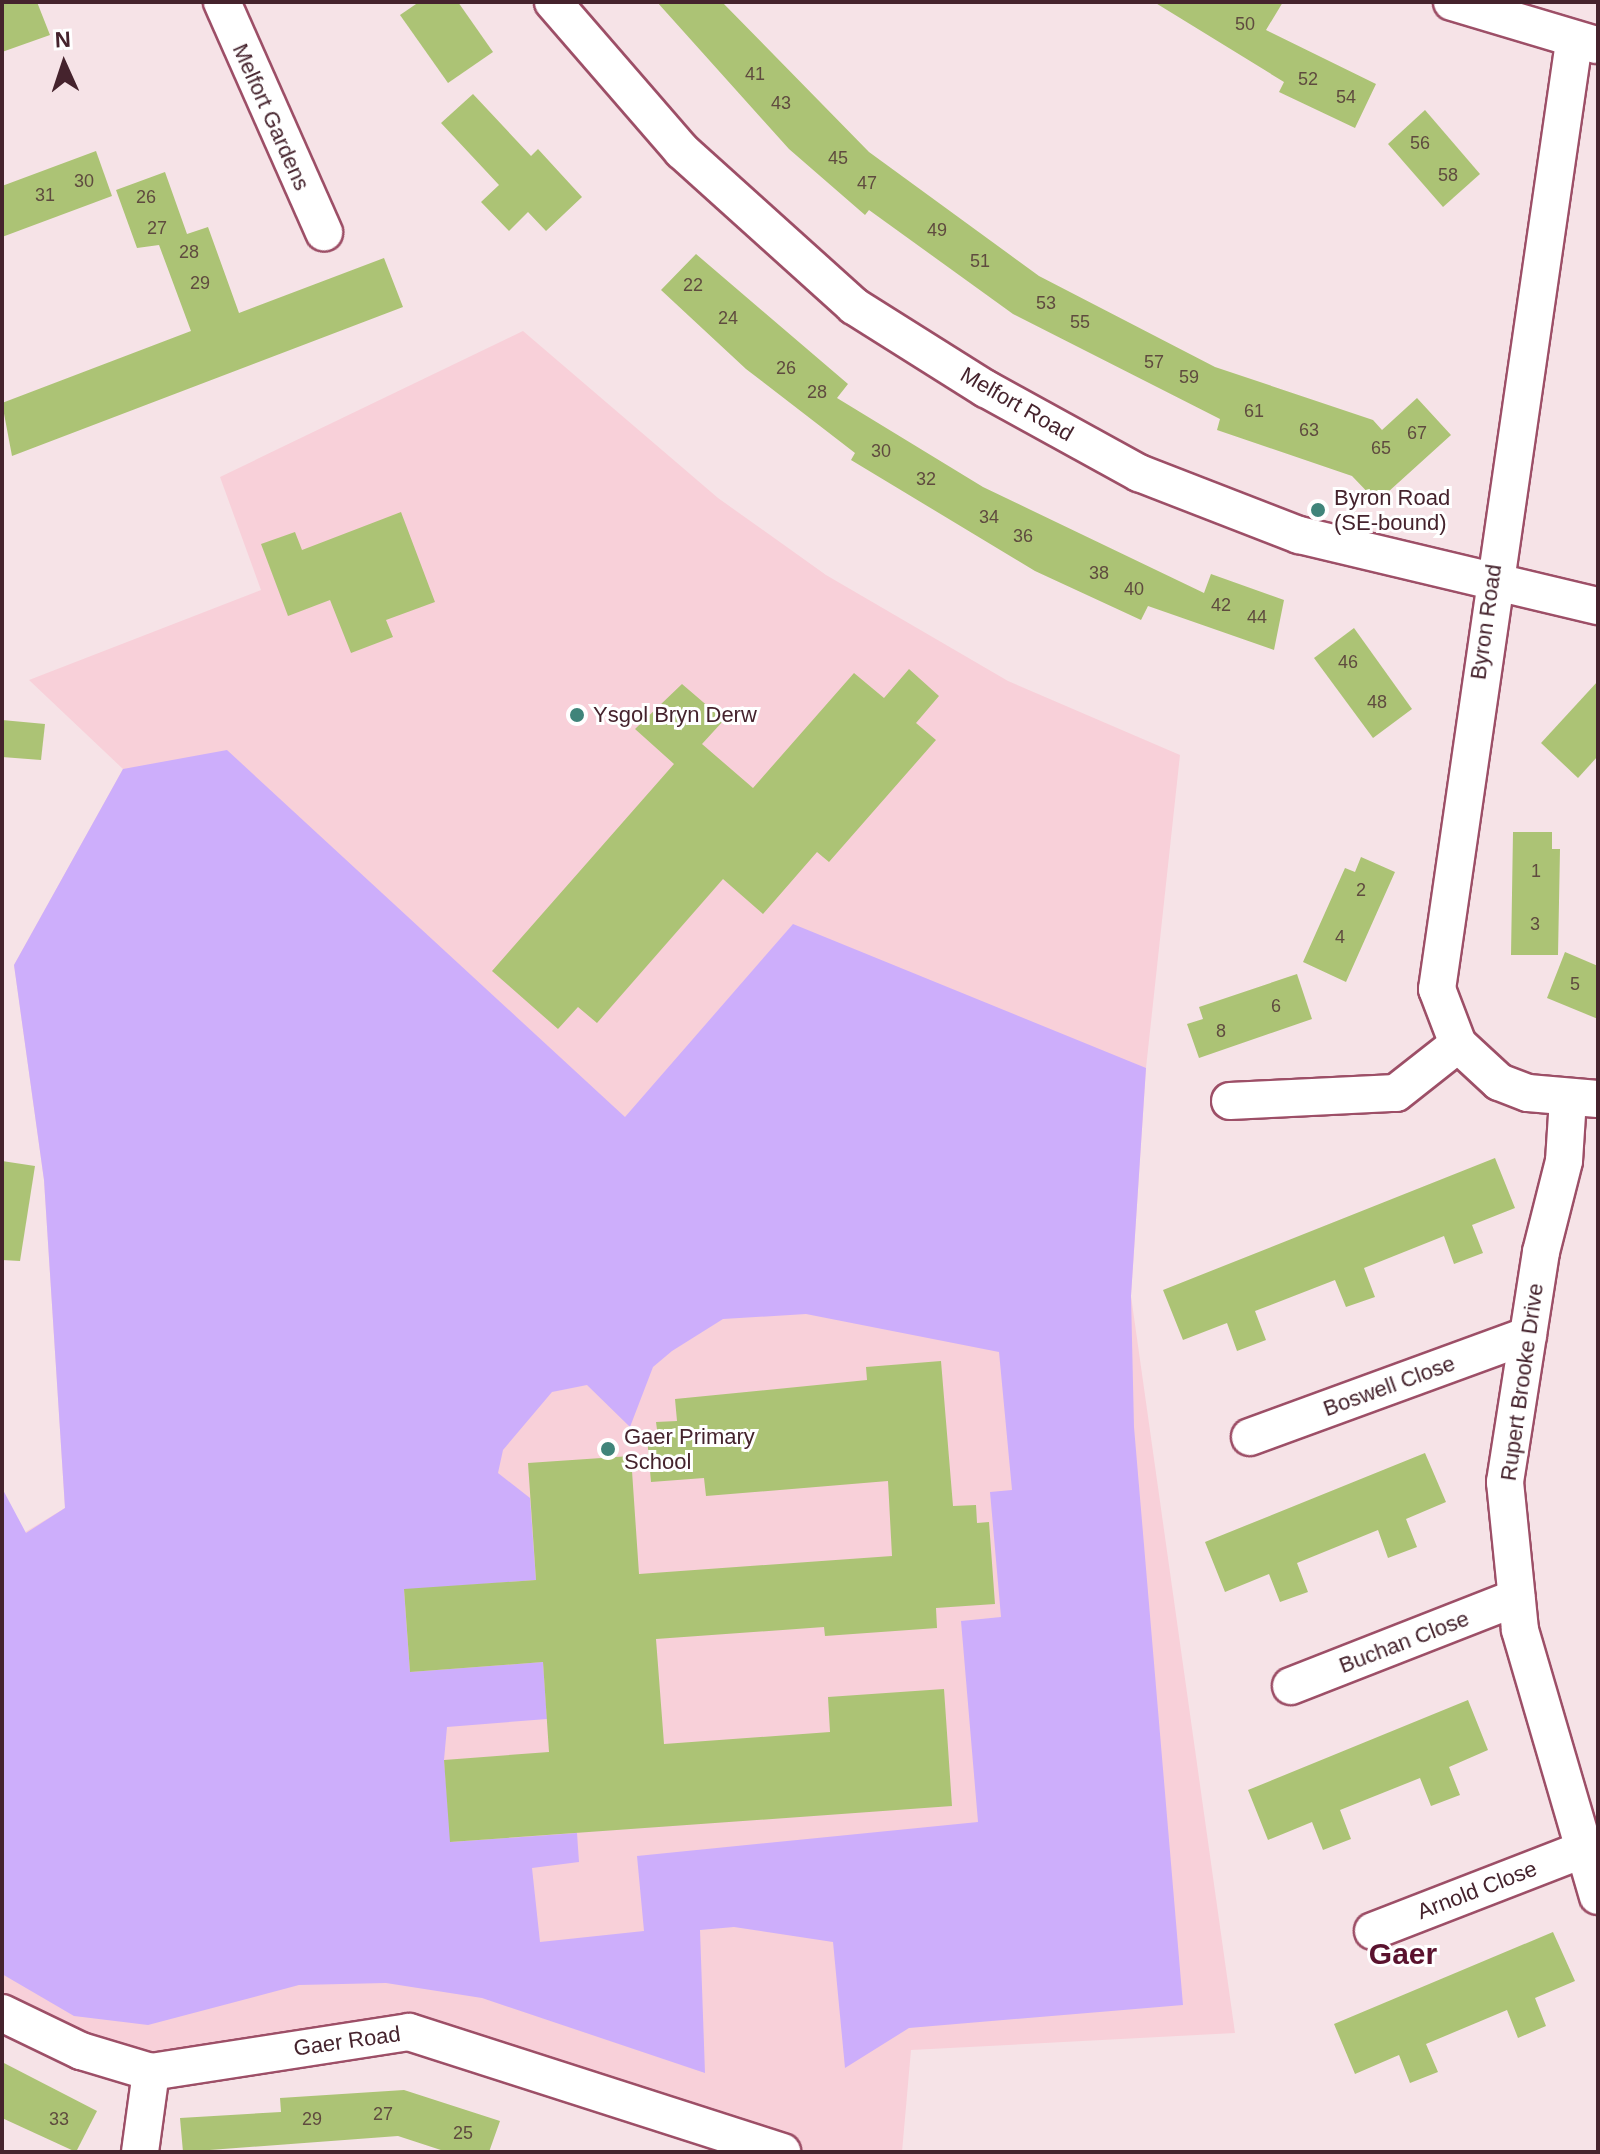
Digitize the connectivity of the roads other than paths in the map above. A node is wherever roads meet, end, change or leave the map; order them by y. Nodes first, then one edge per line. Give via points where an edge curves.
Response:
1 (222, 2) edge
2 (553, 2) edge
3 (1452, 2) edge
4 (1586, 44) edge
5 (324, 232) dead end
6 (1491, 584) junction
7 (1598, 606) edge
8 (1458, 1044) junction
9 (1583, 1099) edge
10 (1230, 1101) dead end
11 (1528, 1335) junction
12 (1250, 1437) dead end
13 (1516, 1598) junction
14 (1291, 1686) dead end
15 (1584, 1825) edge
16 (1598, 1896) edge
17 (1373, 1931) dead end
18 (2, 2013) edge
19 (151, 2072) junction
20 (140, 2152) edge
21 (782, 2152) edge

1 - 5 street, Melfort Gardens
2 - 6 street, Melfort Road via 682,151 854,306 986,389 1139,473 1299,535
3 - 4 street
4 - 6 street, Byron Road
6 - 7 street, Melfort Road
6 - 8 street, Byron Road via 1437,962 1444,1016
8 - 9 street, Byron Road via 1499,1082
8 - 10 street via 1396,1093
9 - 11 street, Rupert Brooke Drive
11 - 12 street, Boswell Close
11 - 13 street, Rupert Brooke Drive via 1505,1482
13 - 14 street, Buchan Close
13 - 15 street, Rupert Brooke Drive
15 - 16 street, Rupert Brooke Drive
15 - 17 street, Arnold Close
18 - 19 street, Gaer Road via 81,2051
19 - 20 street
19 - 21 street, Gaer Road via 409,2032

